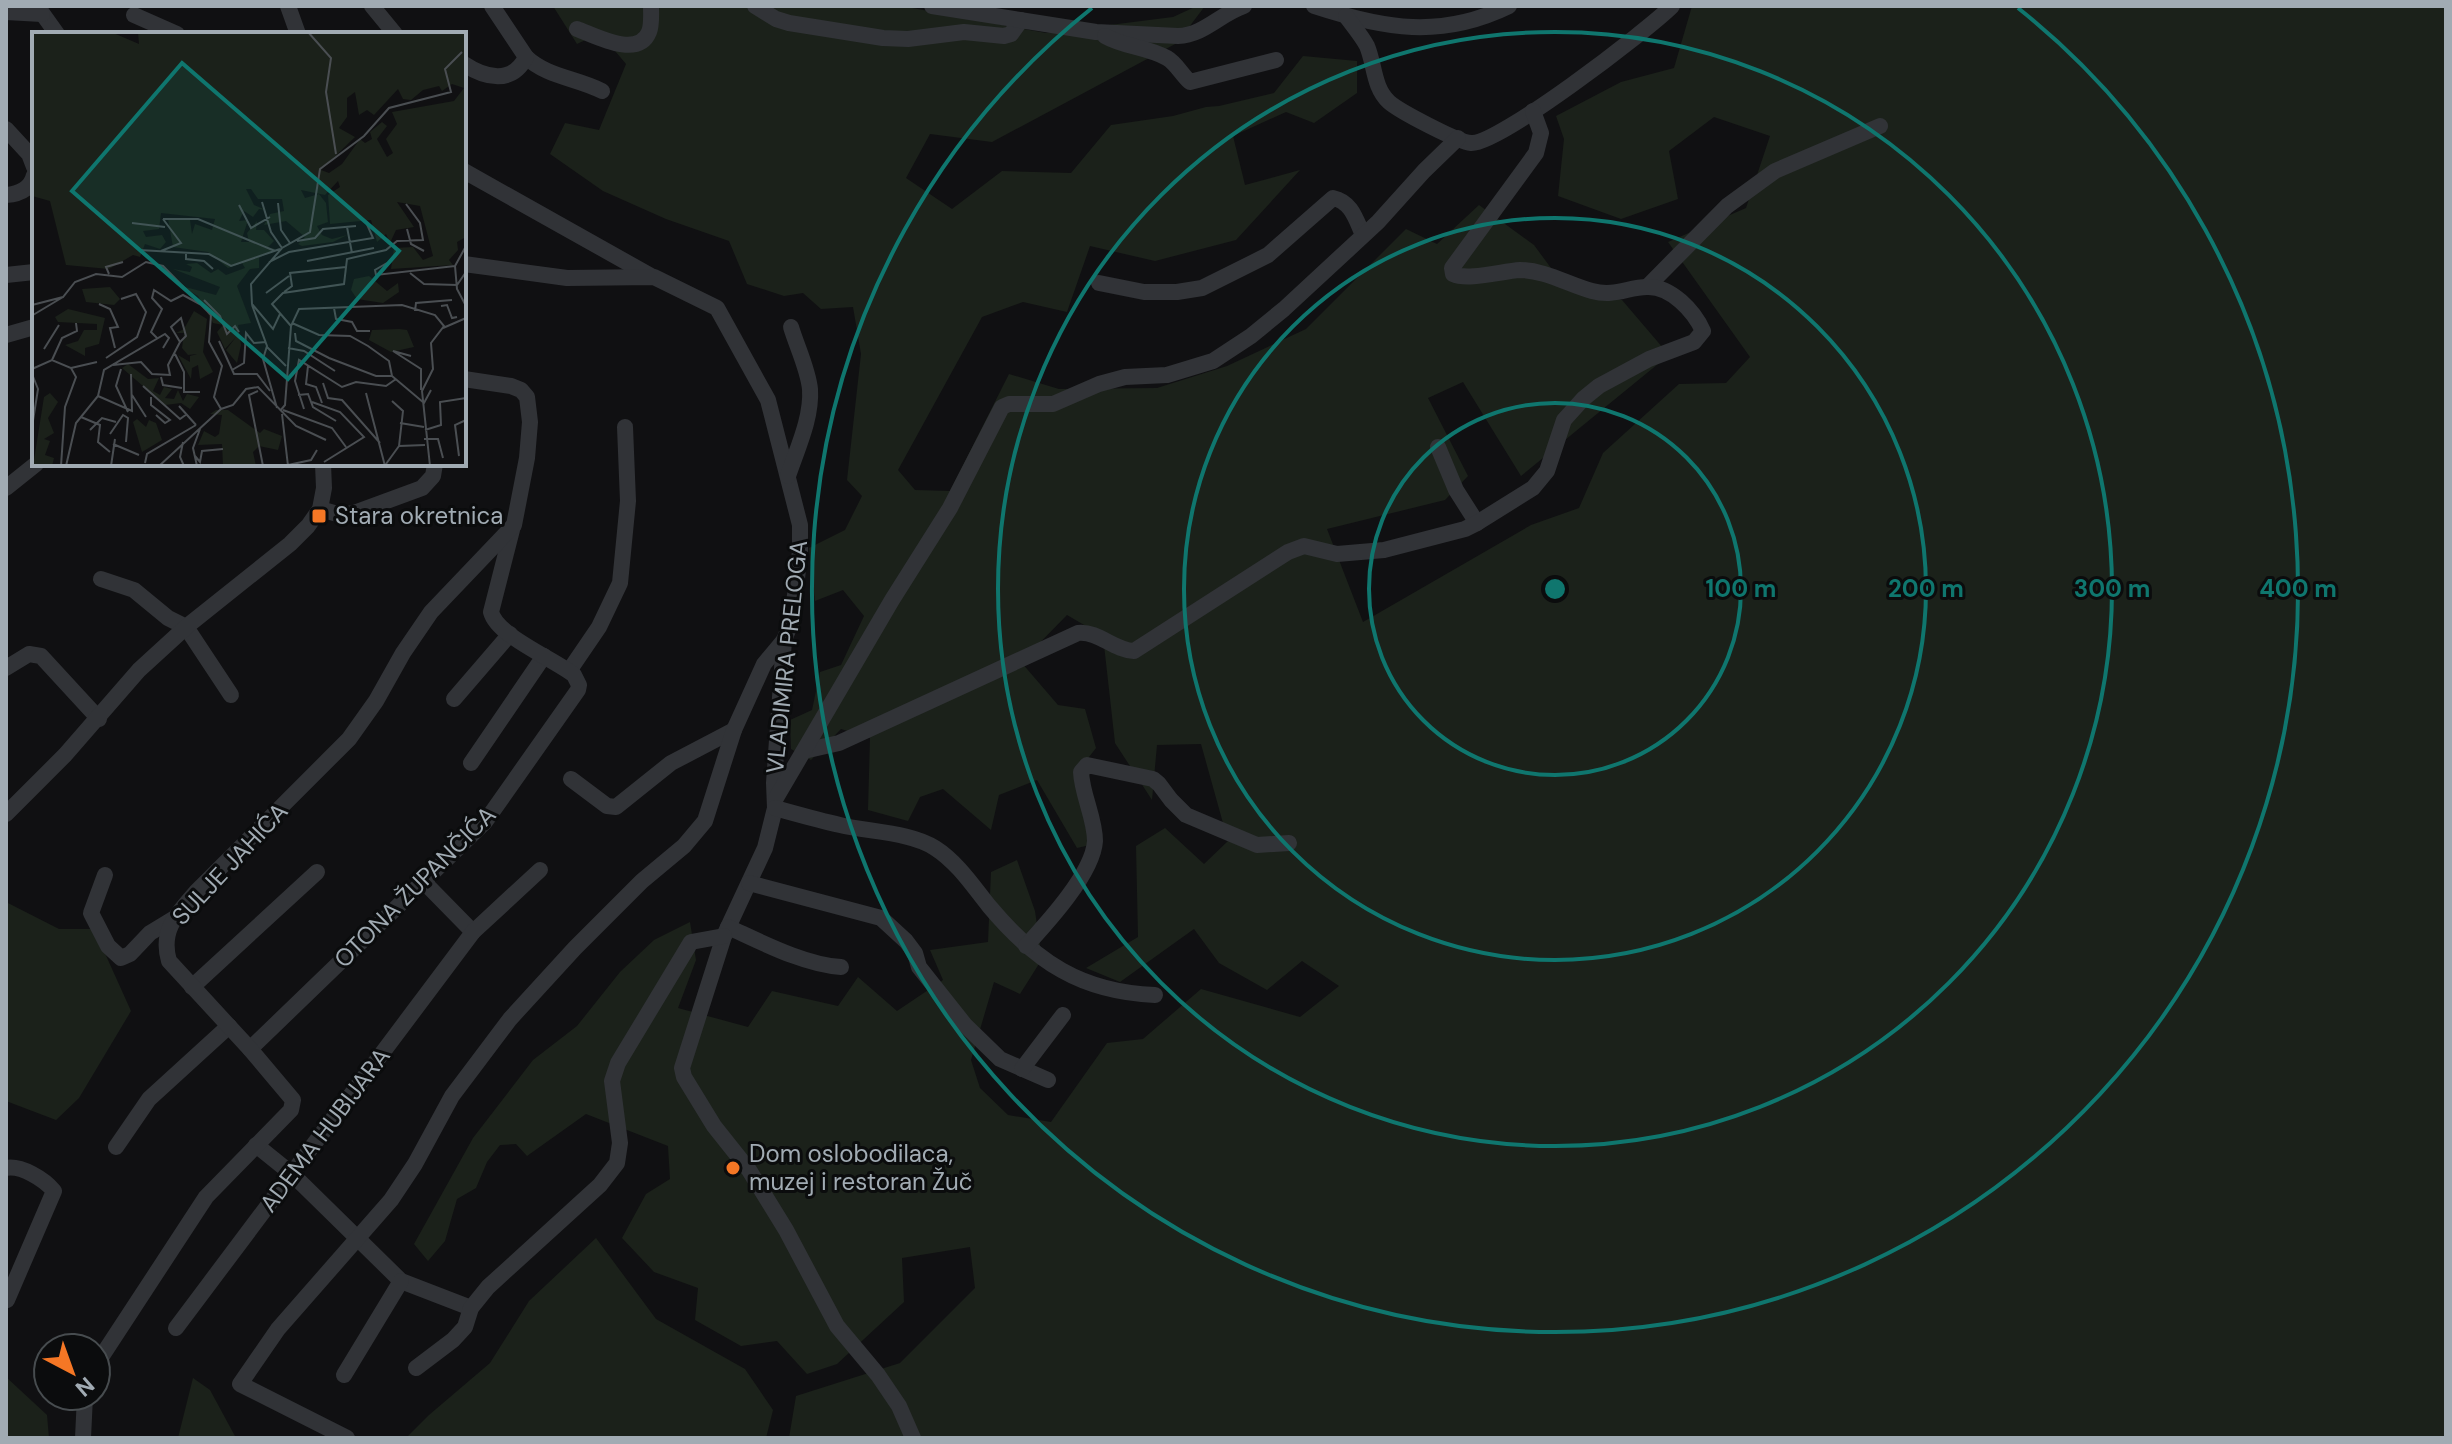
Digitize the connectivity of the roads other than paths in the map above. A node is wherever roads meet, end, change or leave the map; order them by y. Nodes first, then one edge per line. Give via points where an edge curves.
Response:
1 (288, 6) edge
2 (372, 6) edge
3 (492, 6) edge
4 (651, 6) edge
5 (755, 6) edge
6 (932, 6) edge
7 (1244, 6) edge
8 (1314, 6) edge
9 (1509, 6) edge
10 (1672, 6) edge
11 (39, 10) edge
12 (6, 12) edge
13 (134, 15) dead end
14 (1346, 16) junction
15 (1021, 20) junction
16 (577, 29) dead end
17 (56, 32) edge
18 (172, 32) edge
19 (297, 32) edge
20 (393, 32) edge
21 (1096, 32) junction
22 (526, 57) junction
23 (1276, 60) dead end
24 (466, 65) edge
25 (602, 91) dead end
26 (1533, 111) junction
27 (1880, 126) dead end
28 (6, 129) edge
29 (1458, 138) junction
30 (32, 162) edge
31 (466, 172) edge
32 (32, 183) edge
33 (6, 195) edge
34 (1363, 235) junction
35 (466, 264) edge
36 (32, 272) edge
37 (6, 275) edge
38 (654, 277) junction
39 (1099, 283) dead end
40 (1648, 286) junction
41 (791, 327) dead end
42 (32, 328) edge
43 (6, 335) edge
44 (466, 379) edge
45 (625, 427) dead end
46 (1438, 447) dead end
47 (34, 466) edge
48 (323, 466) edge
49 (435, 466) edge
50 (788, 476) junction
51 (6, 488) edge
52 (320, 509) junction
53 (1477, 523) junction
54 (514, 525) junction
55 (101, 579) dead end
56 (186, 627) junction
57 (510, 634) junction
58 (784, 640) junction
59 (544, 656) junction
60 (6, 668) edge
61 (569, 671) junction
62 (231, 695) dead end
63 (454, 699) dead end
64 (99, 719) junction
65 (734, 730) junction
66 (804, 751) junction
67 (471, 763) dead end
68 (571, 779) dead end
69 (775, 804) junction
70 (6, 814) edge
71 (1289, 843) dead end
72 (540, 870) dead end
73 (317, 872) dead end
74 (105, 875) dead end
75 (423, 881) junction
76 (749, 883) junction
77 (175, 919) junction
78 (726, 931) junction
79 (473, 932) junction
80 (1026, 946) junction
81 (841, 967) dead end
82 (192, 987) junction
83 (1155, 995) dead end
84 (1063, 1015) dead end
85 (229, 1026) junction
86 (250, 1049) junction
87 (1022, 1069) junction
88 (1048, 1080) dead end
89 (256, 1145) junction
90 (116, 1147) dead end
91 (6, 1168) edge
92 (292, 1174) junction
93 (356, 1239) junction
94 (401, 1281) junction
95 (7, 1300) edge
96 (471, 1308) junction
97 (176, 1328) dead end
98 (112, 1341) edge
99 (416, 1368) dead end
100 (344, 1375) dead end
101 (84, 1412) edge
102 (83, 1438) edge
103 (347, 1438) edge
104 (913, 1438) edge

1 - 19 street
2 - 20 street
3 - 22 street
4 - 16 street via 650,32 642,42 627,46
5 - 15 street via 789,23 883,38 964,32 1004,36
6 - 15 street
7 - 21 street via 1189,35
8 - 14 street
9 - 14 street via 1438,28
10 - 26 street
11 - 12 street
11 - 17 street
13 - 18 street
14 - 29 street via 1367,48 1378,89 1388,102
15 - 21 street
21 - 23 street via 1170,59 1190,82
22 - 24 street via 513,72 500,76 484,76
22 - 25 street via 544,72
26 - 29 street via 1484,141
26 - 40 street via 1541,133 1536,153 1452,268 1453,274 1526,270 1596,292
27 - 40 street via 1775,171 1727,206
28 - 30 street
29 - 34 street
31 - 38 street
32 - 33 street
34 - 39 street via 1345,202 1333,198 1268,255 1202,288 1144,292
34 - 66 street via 1251,336 1213,361 1167,375 1125,377 1053,404 1002,407 950,508
35 - 38 street, VLADIMIRA PRELOGA via 567,278
36 - 37 street
38 - 50 street, VLADIMIRA PRELOGA via 717,308 768,400
40 - 53 street via 1679,300 1703,331 1694,342 1649,359 1583,399 1564,420 1547,471 1533,488
41 - 50 street via 810,388 804,429
42 - 43 street
44 - 54 street via 511,386 527,397 527,458
45 - 61 street via 628,501 620,583
46 - 53 street
47 - 51 street
48 - 52 street
49 - 52 street via 422,488 354,513
50 - 58 street, VLADIMIRA PRELOGA via 800,525 800,551
52 - 56 street via 290,544
53 - 66 street via 1384,550 1337,554 1304,546 1134,651 1122,651 1090,632 1078,633 865,732
54 - 57 street via 491,612
54 - 77 street, SULJE JAHIĆA via 431,612 349,739
55 - 56 street via 134,590
56 - 62 street
56 - 64 street via 139,670
57 - 59 street
57 - 63 street
58 - 65 street via 764,664
58 - 69 street, VLADIMIRA PRELOGA
59 - 61 street
59 - 67 street
60 - 64 street via 29,654 41,656
61 - 75 street, OTONA ŽUPANČIĆA via 578,690 495,811
64 - 70 street
65 - 68 street via 671,763 616,807
65 - 93 street via 705,821 510,1019 452,1096 391,1200
66 - 69 street
69 - 76 street, VLADIMIRA PRELOGA via 765,848
69 - 80 street via 933,847
71 - 80 street via 1257,845 1180,811 1153,779 1087,765 1081,781 1093,850 1071,892
72 - 79 street, ADEMA HUBIJARA
73 - 82 street
74 - 77 street via 91,913 108,946 121,958
75 - 79 street
75 - 86 street, OTONA ŽUPANČIĆA
76 - 78 street, VLADIMIRA PRELOGA
76 - 87 street via 881,918 906,941 924,975 965,1025 1000,1059
77 - 82 street, SULJE JAHIĆA via 165,947 169,961
78 - 81 street
78 - 96 street via 691,942 618,1063 612,1081 620,1143 617,1163
78 - 104 street, VLADIMIRA PRELOGA via 683,1058 684,1077 786,1230 837,1326 899,1406
79 - 92 street, ADEMA HUBIJARA
80 - 83 street via 1073,977 1124,993
82 - 85 street, SULJE JAHIĆA
84 - 87 street
85 - 86 street, SULJE JAHIĆA
85 - 90 street via 149,1099
86 - 89 street, SULJE JAHIĆA via 293,1100 291,1110
87 - 88 street
89 - 92 street
89 - 98 street, SULJE JAHIĆA via 206,1197
91 - 95 street via 15,1166 54,1191
92 - 93 street
92 - 97 street, ADEMA HUBIJARA
93 - 94 street
93 - 103 street via 278,1329 240,1384
94 - 96 street
94 - 100 street
96 - 99 street via 465,1327
101 - 102 street

